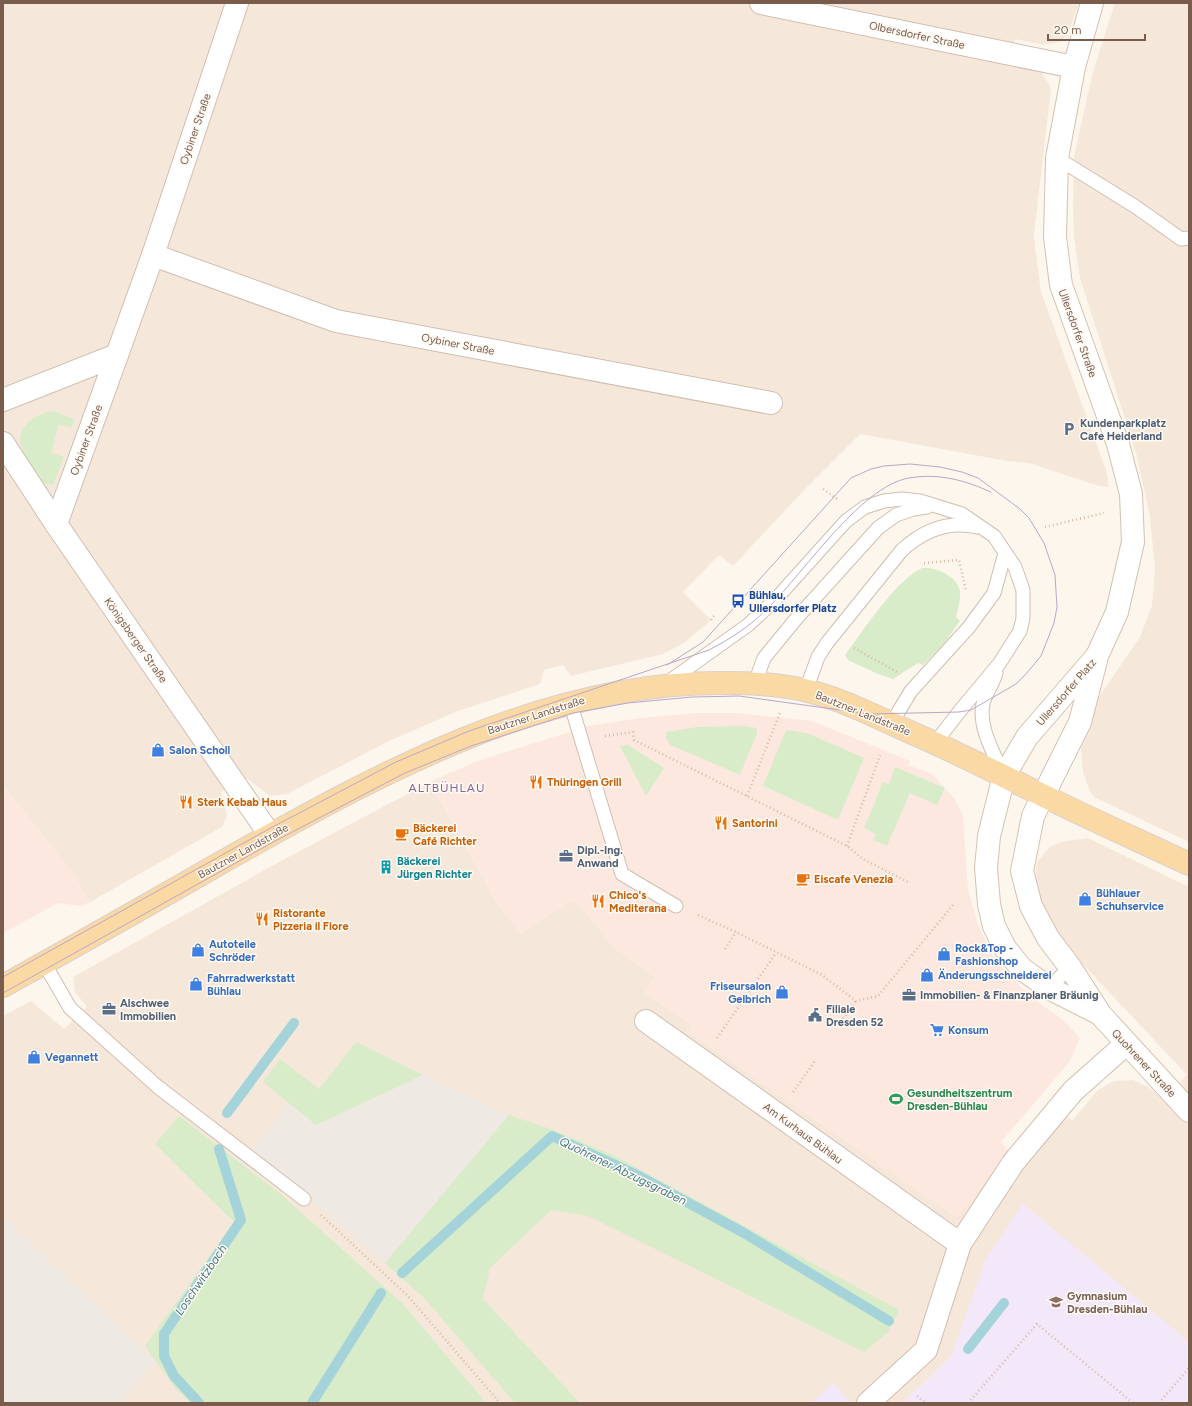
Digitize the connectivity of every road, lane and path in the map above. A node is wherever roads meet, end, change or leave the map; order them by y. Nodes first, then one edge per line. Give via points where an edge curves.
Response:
1 (237, 3) edge
2 (761, 3) edge
3 (1092, 3) edge
4 (1074, 67) junction
5 (1057, 158) junction
6 (1189, 238) edge
7 (153, 255) junction
8 (117, 355) junction
9 (3, 400) edge
10 (771, 403) dead end
11 (3, 443) edge
12 (941, 507) junction
13 (1105, 513) dead end
14 (56, 524) junction
15 (1045, 527) dead end
16 (981, 528) junction
17 (1005, 553) junction
18 (919, 564) dead end
19 (967, 596) dead end
20 (852, 646) dead end
21 (1097, 656) junction
22 (999, 664) junction
23 (901, 674) dead end
24 (756, 683) junction
25 (664, 685) junction
26 (798, 689) junction
27 (570, 702) junction
28 (891, 724) junction
29 (633, 732) dead end
30 (935, 743) junction
31 (880, 755) dead end
32 (1004, 776) junction
33 (1042, 795) junction
34 (747, 796) junction
35 (270, 835) junction
36 (847, 846) junction
37 (1189, 864) edge
38 (910, 882) dead end
39 (952, 905) dead end
40 (676, 906) joint
41 (736, 932) junction
42 (725, 949) dead end
43 (776, 953) junction
44 (44, 963) junction
45 (1070, 967) junction
46 (3, 986) edge
47 (1049, 988) junction
48 (856, 1001) junction
49 (1100, 1014) junction
50 (646, 1021) dead end
51 (840, 1022) dead end
52 (1126, 1044) junction
53 (815, 1061) dead end
54 (701, 1062) junction
55 (1189, 1111) edge
56 (777, 1114) junction
57 (304, 1199) joint
58 (960, 1244) junction
59 (1189, 1368) edge
60 (500, 1403) edge
61 (868, 1403) edge
62 (968, 1403) edge
63 (1133, 1403) edge
64 (1159, 1403) edge

1 - 7 street, Oybiner Straße
2 - 4 street, Olbersdorfer Straße
3 - 4 street, Ullersdorfer Straße
4 - 5 street, Ullersdorfer Straße
5 - 6 lane via 1136,207 1181,239
5 - 21 street, Ullersdorfer Straße via 1055,237 1061,285 1118,444 1133,510 1133,542 1122,592 1117,612
7 - 8 street, Oybiner Straße
7 - 10 street, Oybiner Straße via 336,321
8 - 9 street
8 - 14 street, Oybiner Straße
11 - 14 street, Königsberger Straße
12 - 16 lane via 962,514
12 - 24 lane via 912,508 896,515 878,528 764,658
12 - 25 lane via 902,499 865,507 846,521 775,600 748,625
13 - 15 path
14 - 35 street, Königsberger Straße
16 - 17 lane via 994,536
16 - 26 lane via 964,524 932,529 902,550 827,643
17 - 22 lane via 1015,567 1023,590 1023,618 1020,631
17 - 28 lane via 994,592 969,627 911,691
18 - 19 path via 959,560
20 - 23 path
21 - 32 street, Ullersdorfer Platz via 1027,737
21 - 33 street, Ullersdorfer Platz via 1080,722
22 - 30 lane
22 - 32 lane via 983,703 981,716
24 - 25 main road, Bautzner Landstraße via 698,682
24 - 26 main road, Bautzner Landstraße
25 - 27 main road, Bautzner Landstraße
26 - 28 main road, Bautzner Landstraße via 828,697
26 - 34 path
27 - 35 main road, Bautzner Landstraße via 474,735 403,765
27 - 40 lane via 622,874
28 - 30 main road, Bautzner Landstraße
29 - 34 path via 634,740
30 - 32 main road, Bautzner Landstraße
31 - 36 path
32 - 33 main road, Bautzner Landstraße
32 - 47 street, Quohrener Straße via 988,836 986,868 989,904 994,926 1005,948 1022,969
33 - 37 main road, Bautzner Landstraße
33 - 45 street, Quohrener Straße via 1033,816 1022,871 1031,906 1048,938
34 - 36 path
35 - 44 main road, Bautzner Landstraße
36 - 38 path via 863,859
39 - 48 path via 878,996
40 - 41 path
41 - 42 path
41 - 43 path
43 - 48 path via 822,975
43 - 54 path
44 - 46 main road, Bautzner Landstraße
44 - 57 lane via 70,1008 158,1087
45 - 47 lane
45 - 49 street, Quohrener Straße
47 - 49 street, Quohrener Straße
48 - 51 path
49 - 52 street, Quohrener Straße
50 - 54 street, Am Kurhaus Bühlau
52 - 55 street, Quohrener Straße
52 - 58 street via 1073,1091 1013,1163
53 - 56 path
54 - 56 street, Am Kurhaus Bühlau
56 - 58 street, Am Kurhaus Bühlau
57 - 60 path via 407,1295
58 - 61 street via 926,1350
59 - 64 path
62 - 63 path via 1037,1324

